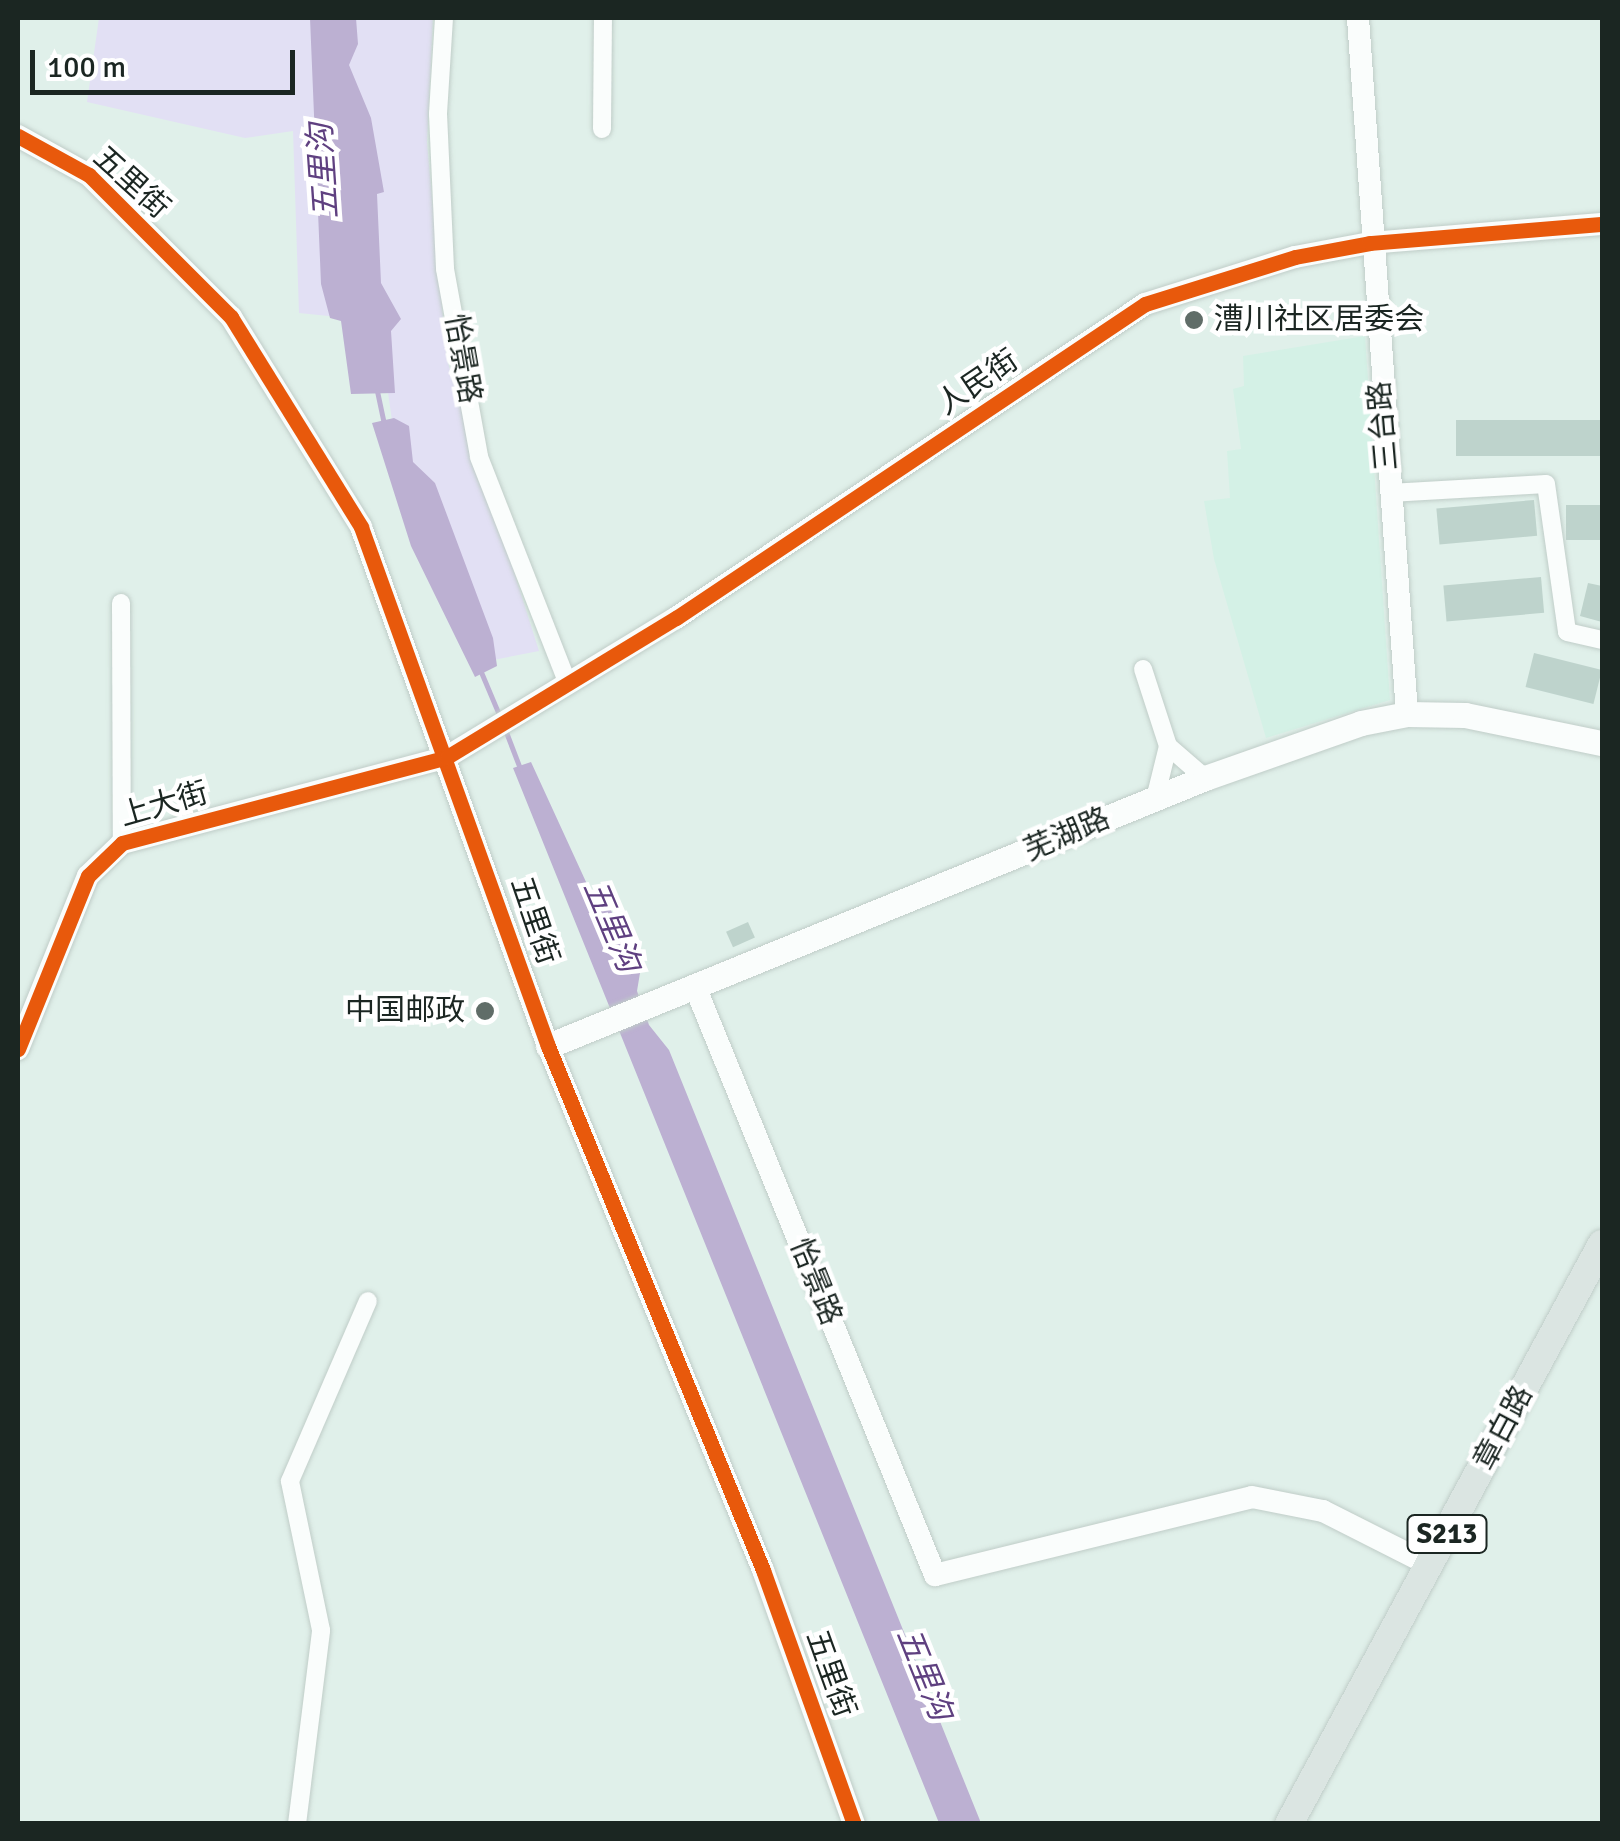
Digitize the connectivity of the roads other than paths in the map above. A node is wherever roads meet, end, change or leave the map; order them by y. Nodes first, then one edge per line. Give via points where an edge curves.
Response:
1 (444, 18) edge
2 (603, 18) edge
3 (1358, 18) edge
4 (602, 129) dead end
5 (18, 136) edge
6 (1602, 224) edge
7 (1370, 244) junction
8 (1390, 494) junction
9 (121, 603) dead end
10 (1602, 640) edge
11 (1142, 669) dead end
12 (568, 684) junction
13 (1407, 714) junction
14 (1602, 743) edge
15 (1168, 746) junction
16 (447, 757) junction
17 (1206, 778) junction
18 (1155, 799) junction
19 (122, 842) junction
20 (696, 989) junction
21 (548, 1046) junction
22 (18, 1049) edge
23 (1602, 1244) edge
24 (368, 1301) dead end
25 (1430, 1566) junction
26 (296, 1824) edge
27 (854, 1824) edge
28 (1289, 1824) edge

1 - 12 street, 怡景路 via 438,114 446,269 476,438
2 - 4 street
3 - 7 street, 三台路
5 - 16 street, 五里街 via 89,175 232,317 360,527
6 - 7 street, 人民街
7 - 8 street, 三台路
7 - 12 street, 人民街 via 1295,257 1145,304
8 - 10 street via 1546,484 1567,632
8 - 13 street, 三台路
9 - 19 street
11 - 15 street
12 - 16 street, 人民街
13 - 14 main road, 芜湖路 via 1522,724
13 - 17 main road, 芜湖路 via 1362,722
15 - 17 street
15 - 18 street
16 - 19 street, 上大街
16 - 21 street, 五里街
17 - 18 main road, 芜湖路
18 - 20 main road, 芜湖路
19 - 22 street, 上大街 via 88,876
20 - 21 main road, 芜湖路
20 - 25 street, 怡景路 via 935,1575 1252,1498 1323,1511
21 - 27 street, 五里街 via 763,1570
23 - 25 main road, 章白路 / S213
24 - 26 street via 290,1481 320,1630
25 - 28 main road, 章白路 / S213

